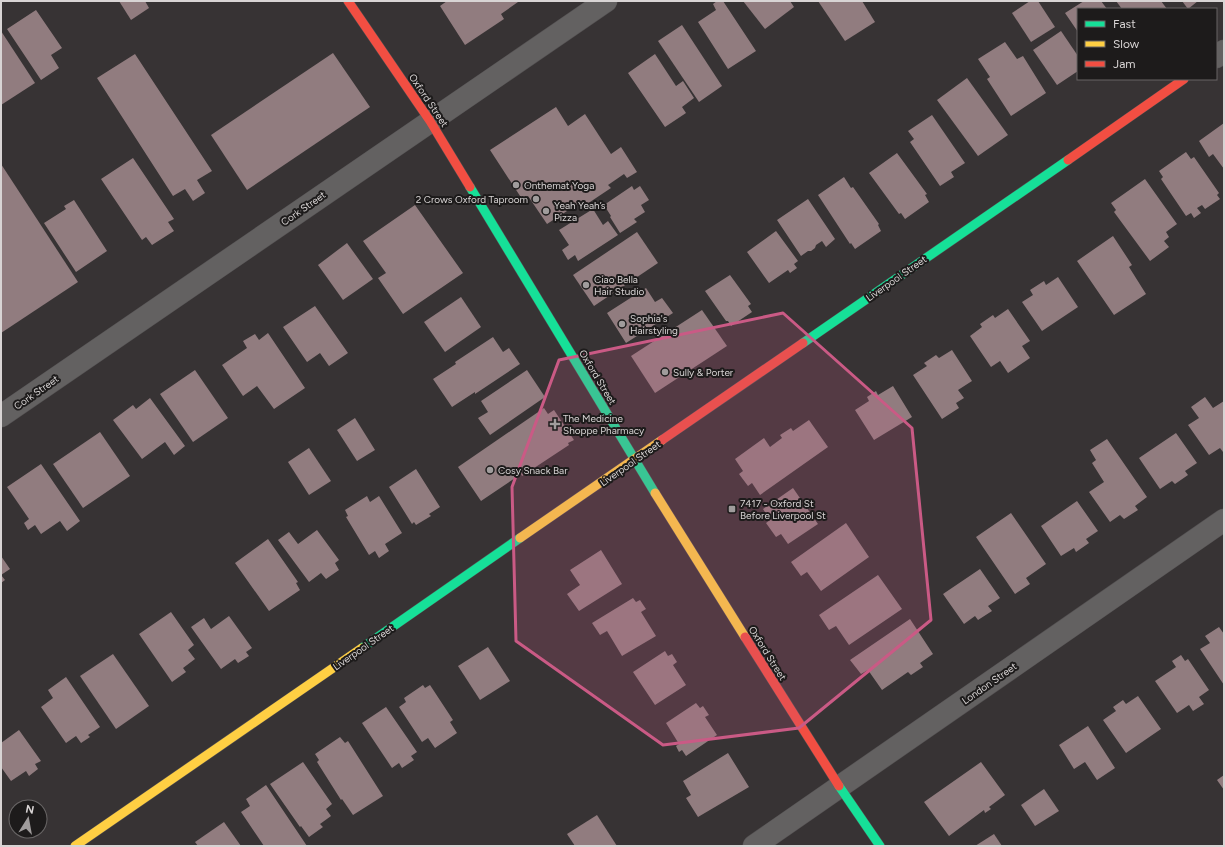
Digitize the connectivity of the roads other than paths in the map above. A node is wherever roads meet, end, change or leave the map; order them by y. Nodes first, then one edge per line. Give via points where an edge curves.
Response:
1 (348, 1) edge
2 (606, 1) edge
3 (1183, 80) edge
4 (430, 121) junction
5 (1, 416) edge
6 (634, 460) junction
7 (1224, 520) edge
8 (839, 787) junction
9 (75, 846) edge
10 (754, 846) edge
11 (880, 846) edge

1 - 4 street, Oxford Street
2 - 4 street, Cork Street
3 - 6 street, Liverpool Street
4 - 5 street, Cork Street
4 - 6 street, Oxford Street
6 - 8 street, Oxford Street
6 - 9 street, Liverpool Street
7 - 8 street, London Street
8 - 10 street, London Street
8 - 11 street, Oxford Street

